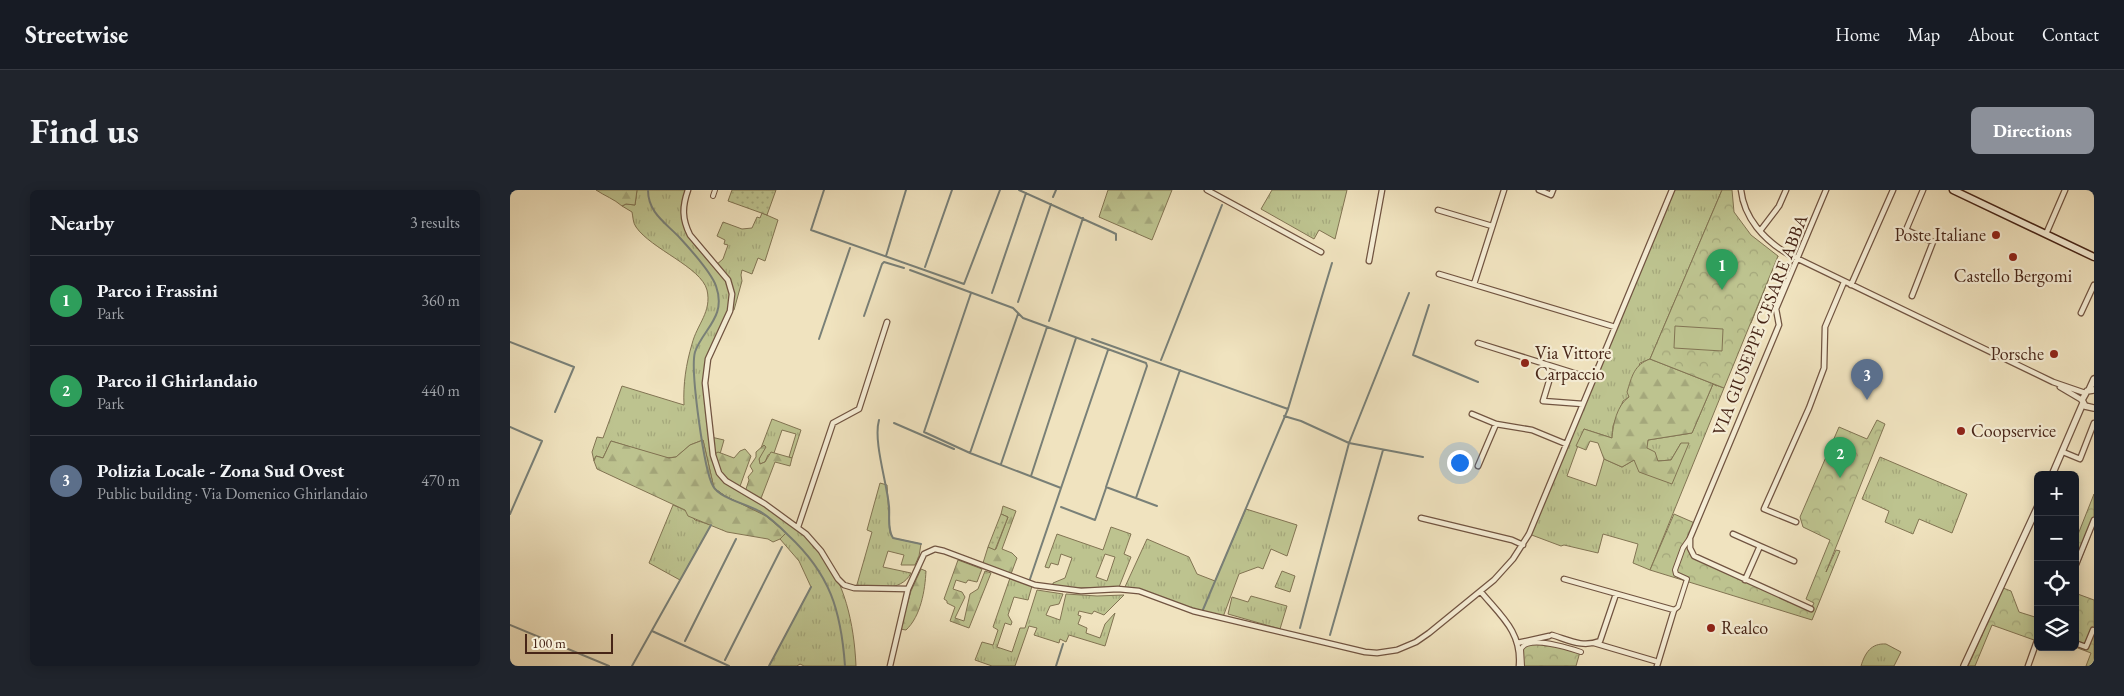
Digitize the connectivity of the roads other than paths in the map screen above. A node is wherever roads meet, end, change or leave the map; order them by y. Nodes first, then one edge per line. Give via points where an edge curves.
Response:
1 (688, 190) edge
2 (715, 190) edge
3 (1207, 190) edge
4 (1382, 190) edge
5 (1504, 190) edge
6 (1539, 190) edge
7 (1553, 190) edge
8 (1672, 190) edge
9 (1741, 190) edge
10 (1786, 190) edge
11 (1826, 190) edge
12 (1893, 190) edge
13 (1923, 190) edge
14 (1953, 190) edge
15 (2065, 190) edge
16 (713, 196) dead end
17 (1438, 210) dead end
18 (1492, 226) junction
19 (1760, 231) junction
20 (2046, 234) junction
21 (1320, 252) dead end
22 (2094, 257) edge
23 (1797, 260) junction
24 (1369, 261) dead end
25 (1439, 274) dead end
26 (1844, 282) junction
27 (1474, 284) junction
28 (1850, 285) junction
29 (2094, 285) edge
30 (1912, 296) dead end
31 (2081, 313) dead end
32 (887, 322) dead end
33 (1615, 327) junction
34 (1478, 344) dead end
35 (1550, 378) dead end
36 (1593, 379) junction
37 (2094, 379) edge
38 (2053, 382) junction
39 (2089, 391) edge
40 (2083, 402) junction
41 (1583, 404) junction
42 (2092, 408) edge
43 (1472, 414) dead end
44 (2094, 423) edge
45 (1496, 424) junction
46 (2076, 424) junction
47 (1566, 444) junction
48 (2063, 452) junction
49 (1478, 466) dead end
50 (2054, 471) edge
51 (2034, 515) edge
52 (1421, 518) dead end
53 (2094, 520) edge
54 (1796, 522) dead end
55 (798, 527) junction
56 (1733, 534) dead end
57 (1690, 538) junction
58 (1522, 545) junction
59 (1760, 546) junction
60 (1794, 561) dead end
61 (2077, 561) edge
62 (1564, 580) dead end
63 (1745, 580) junction
64 (908, 588) junction
65 (1481, 592) junction
66 (1616, 594) junction
67 (1811, 609) dead end
68 (1674, 610) junction
69 (2093, 630) edge
70 (1517, 643) junction
71 (1594, 643) junction
72 (2079, 644) edge
73 (2034, 649) edge
74 (1582, 652) dead end
75 (1656, 664) edge
76 (890, 666) edge
77 (1520, 666) edge
78 (1964, 666) edge
79 (2028, 666) edge

1 - 55 street via 683,208 687,229 728,280 732,294 730,311 711,352 706,372 706,401 715,462 726,481
2 - 16 street
3 - 21 street
4 - 24 street
5 - 18 street
6 - 7 street via 1550,195
8 - 33 street
9 - 19 street via 1745,210
10 - 19 street via 1779,206
11 - 23 street, VIA GIUSEPPE CESARE ABBA
12 - 28 street
13 - 30 street via 1906,230 1933,242
14 - 20 main road
15 - 20 street
17 - 18 street
18 - 27 street
19 - 23 street
20 - 22 main road
23 - 26 street
23 - 57 street, VIA GIUSEPPE CESARE ABBA via 1776,310 1778,325
25 - 27 street
26 - 28 street
26 - 54 street via 1825,327 1824,368 1764,509
27 - 33 street
28 - 38 street
29 - 31 street
32 - 55 street via 859,409 833,423
33 - 36 street
34 - 36 street
35 - 41 street via 1543,402
36 - 41 street
37 - 39 street
38 - 39 street
38 - 40 street
39 - 40 street
40 - 42 street
40 - 46 street
41 - 47 street
42 - 46 street
43 - 45 street
44 - 48 street via 2080,459
45 - 47 street via 1532,430
45 - 49 street
46 - 48 street
47 - 58 street
48 - 50 street
51 - 78 street
52 - 58 street
53 - 61 street
55 - 64 street via 817,546 844,585 854,588
56 - 59 street
57 - 63 street via 1694,556
57 - 68 street via 1675,570 1687,580 1678,608
58 - 65 street
59 - 60 street
59 - 63 street
62 - 66 street
63 - 67 street
64 - 65 street via 924,554 939,549 1035,585 1081,591 1139,591 1193,611 1377,654 1416,642
64 - 76 street
65 - 70 street via 1510,625
66 - 68 street
66 - 71 street via 1600,641
68 - 75 street
69 - 72 street via 2086,647
70 - 71 street via 1550,635 1580,644
70 - 77 street
71 - 75 street
73 - 79 street
74 - 77 street via 1537,642 1523,646

